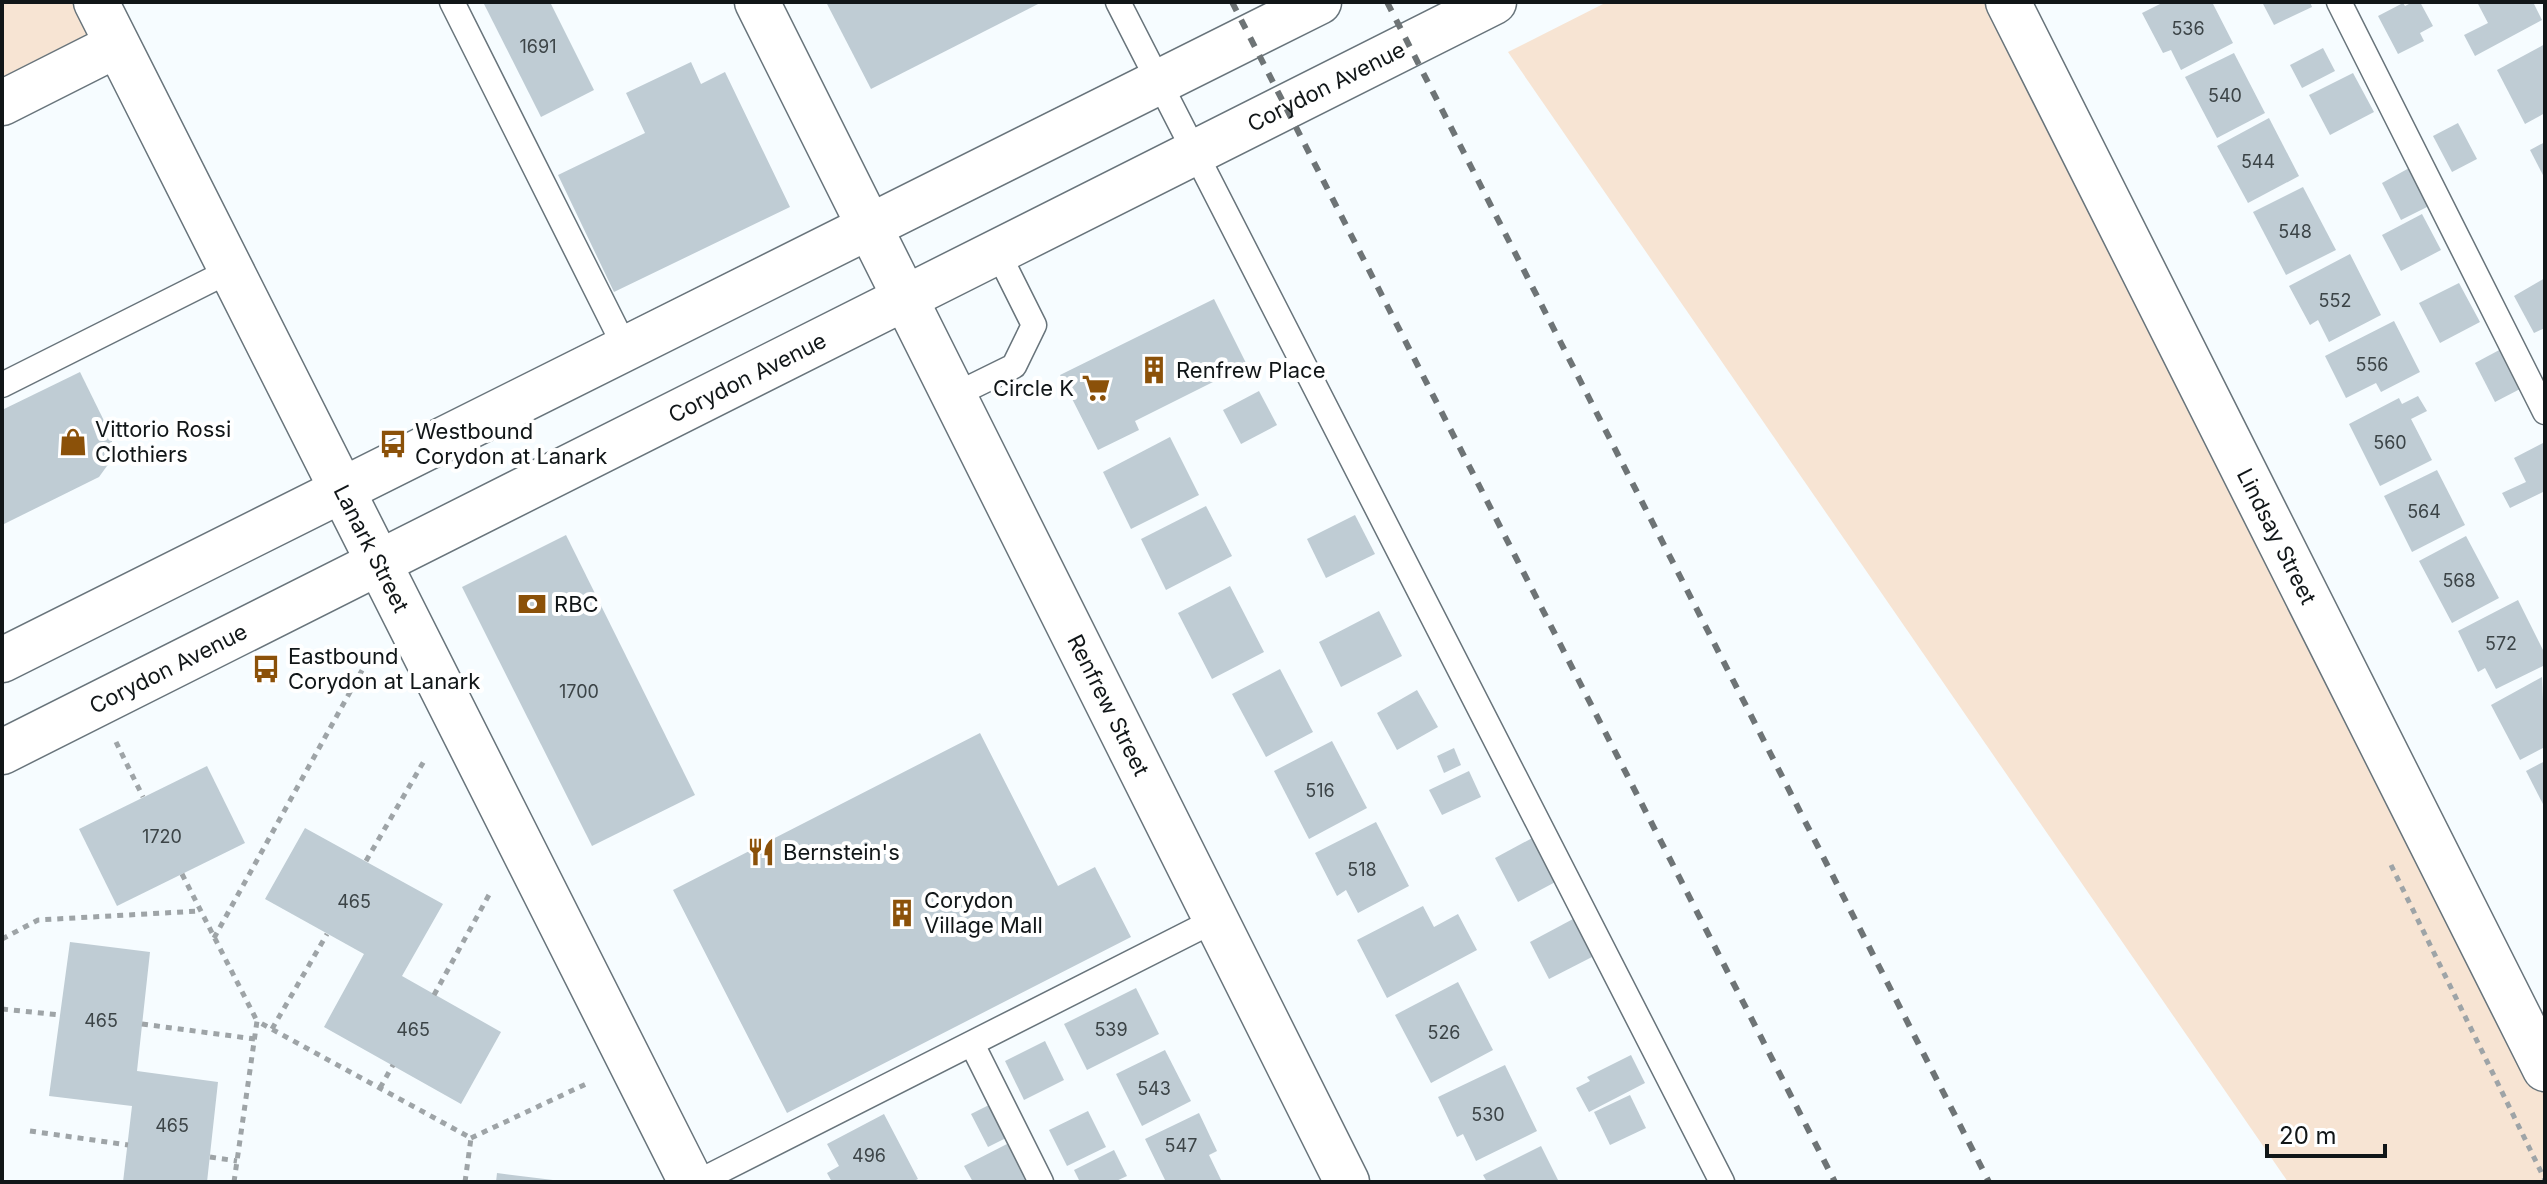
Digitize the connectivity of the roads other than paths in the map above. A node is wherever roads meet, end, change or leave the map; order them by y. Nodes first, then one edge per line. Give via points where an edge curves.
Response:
1 (96, 2) edge
2 (452, 2) edge
3 (757, 2) edge
4 (1118, 2) edge
5 (1319, 2) edge
6 (1494, 2) edge
7 (2008, 2) edge
8 (2339, 2) edge
9 (117, 45) junction
10 (1160, 80) junction
11 (2, 103) edge
12 (1196, 152) junction
13 (871, 226) junction
14 (997, 251) junction
15 (231, 270) junction
16 (903, 298) junction
17 (626, 349) junction
18 (2, 385) edge
19 (953, 396) junction
20 (2545, 412) edge
21 (342, 489) junction
22 (380, 564) junction
23 (2, 660) edge
24 (2, 752) edge
25 (1217, 919) junction
26 (972, 1044) junction
27 (2545, 1069) edge
28 (691, 1182) edge
29 (698, 1182) edge
30 (1041, 1182) edge
31 (1347, 1182) edge
32 (1722, 1182) edge

1 - 9 street, Lanark Street
2 - 17 lane
3 - 13 street, Renfrew Street
4 - 10 lane
5 - 10 street
6 - 12 street, Corydon Avenue
7 - 27 street, Lindsay Street
8 - 20 lane
9 - 11 street
9 - 15 street, Lanark Street
10 - 12 lane
10 - 13 street
12 - 14 street, Corydon Avenue
12 - 32 lane
13 - 16 street, Renfrew Street
13 - 17 street
14 - 16 street, Corydon Avenue
14 - 19 lane via 1034,325 1014,366
15 - 18 lane
15 - 21 street, Lanark Street
16 - 19 street, Renfrew Street
16 - 22 street, Corydon Avenue
17 - 21 street
19 - 25 street, Renfrew Street
21 - 22 street, Lanark Street
21 - 23 street
22 - 24 street, Corydon Avenue
22 - 28 street, Lanark Street
25 - 26 lane
25 - 31 street, Renfrew Street
26 - 29 lane
26 - 30 lane

